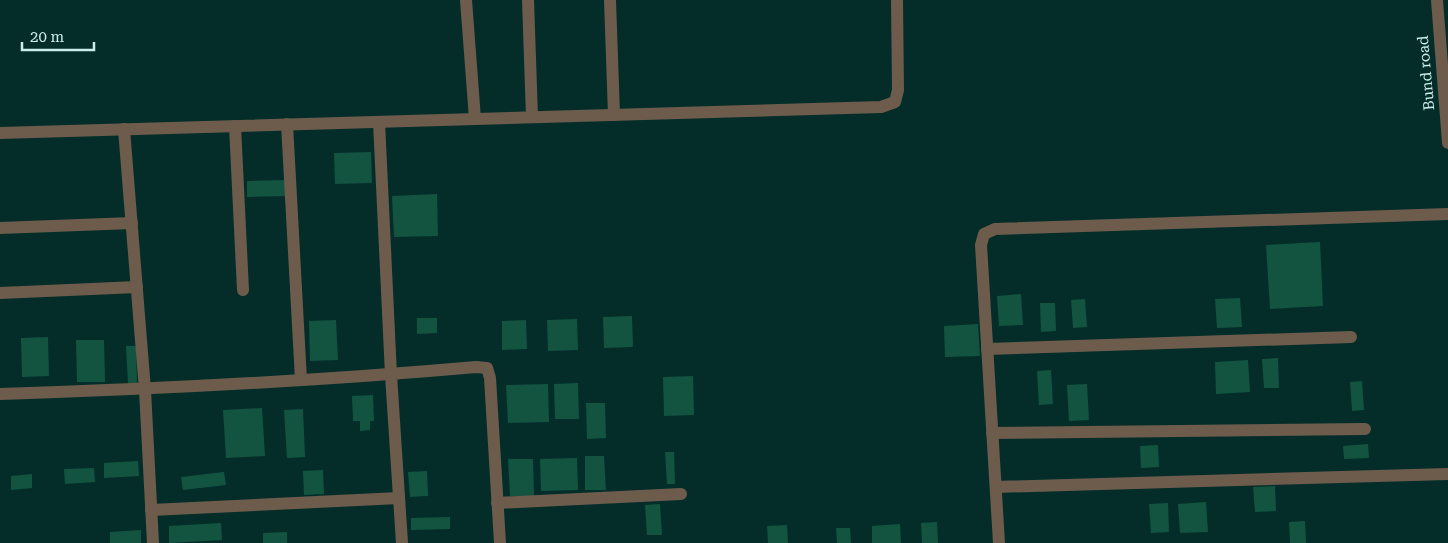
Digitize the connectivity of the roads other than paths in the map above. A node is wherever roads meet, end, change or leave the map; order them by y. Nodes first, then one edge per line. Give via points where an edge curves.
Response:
1 (466, 0) edge
2 (528, 0) edge
3 (610, 0) edge
4 (897, 0) edge
5 (1437, 0) edge
6 (614, 115) junction
7 (532, 117) junction
8 (475, 119) junction
9 (380, 122) junction
10 (287, 124) junction
11 (235, 126) junction
12 (124, 129) junction
13 (0, 133) edge
14 (1448, 144) edge
15 (1448, 214) edge
16 (132, 223) junction
17 (0, 228) edge
18 (137, 287) junction
19 (243, 290) dead end
20 (0, 294) edge
21 (1351, 337) dead end
22 (987, 349) junction
23 (391, 374) junction
24 (302, 380) junction
25 (145, 390) junction
26 (0, 394) edge
27 (1365, 429) dead end
28 (992, 432) junction
29 (1448, 474) edge
30 (996, 487) junction
31 (682, 494) dead end
32 (399, 498) junction
33 (497, 503) junction
34 (151, 510) junction
35 (153, 543) edge
36 (402, 543) edge
37 (500, 543) edge
38 (999, 543) edge

1 - 8 street
2 - 7 street
3 - 6 street
4 - 6 street via 898,90 895,102 881,107
5 - 14 street, Bund road
6 - 7 street
7 - 8 street
8 - 9 street
9 - 10 street
9 - 23 street
10 - 11 street
10 - 24 street
11 - 12 street
11 - 19 street
12 - 13 street
12 - 16 street
15 - 22 street via 996,229 984,234 981,245
16 - 17 street
16 - 18 street
18 - 20 street
18 - 25 street
21 - 22 street
22 - 28 street
23 - 24 street
23 - 32 street
23 - 33 street via 487,368
24 - 25 street
25 - 26 street
25 - 34 street
27 - 28 street
28 - 30 street
29 - 30 street
30 - 38 street
31 - 33 street
32 - 34 street
32 - 36 street
33 - 37 street
34 - 35 street

